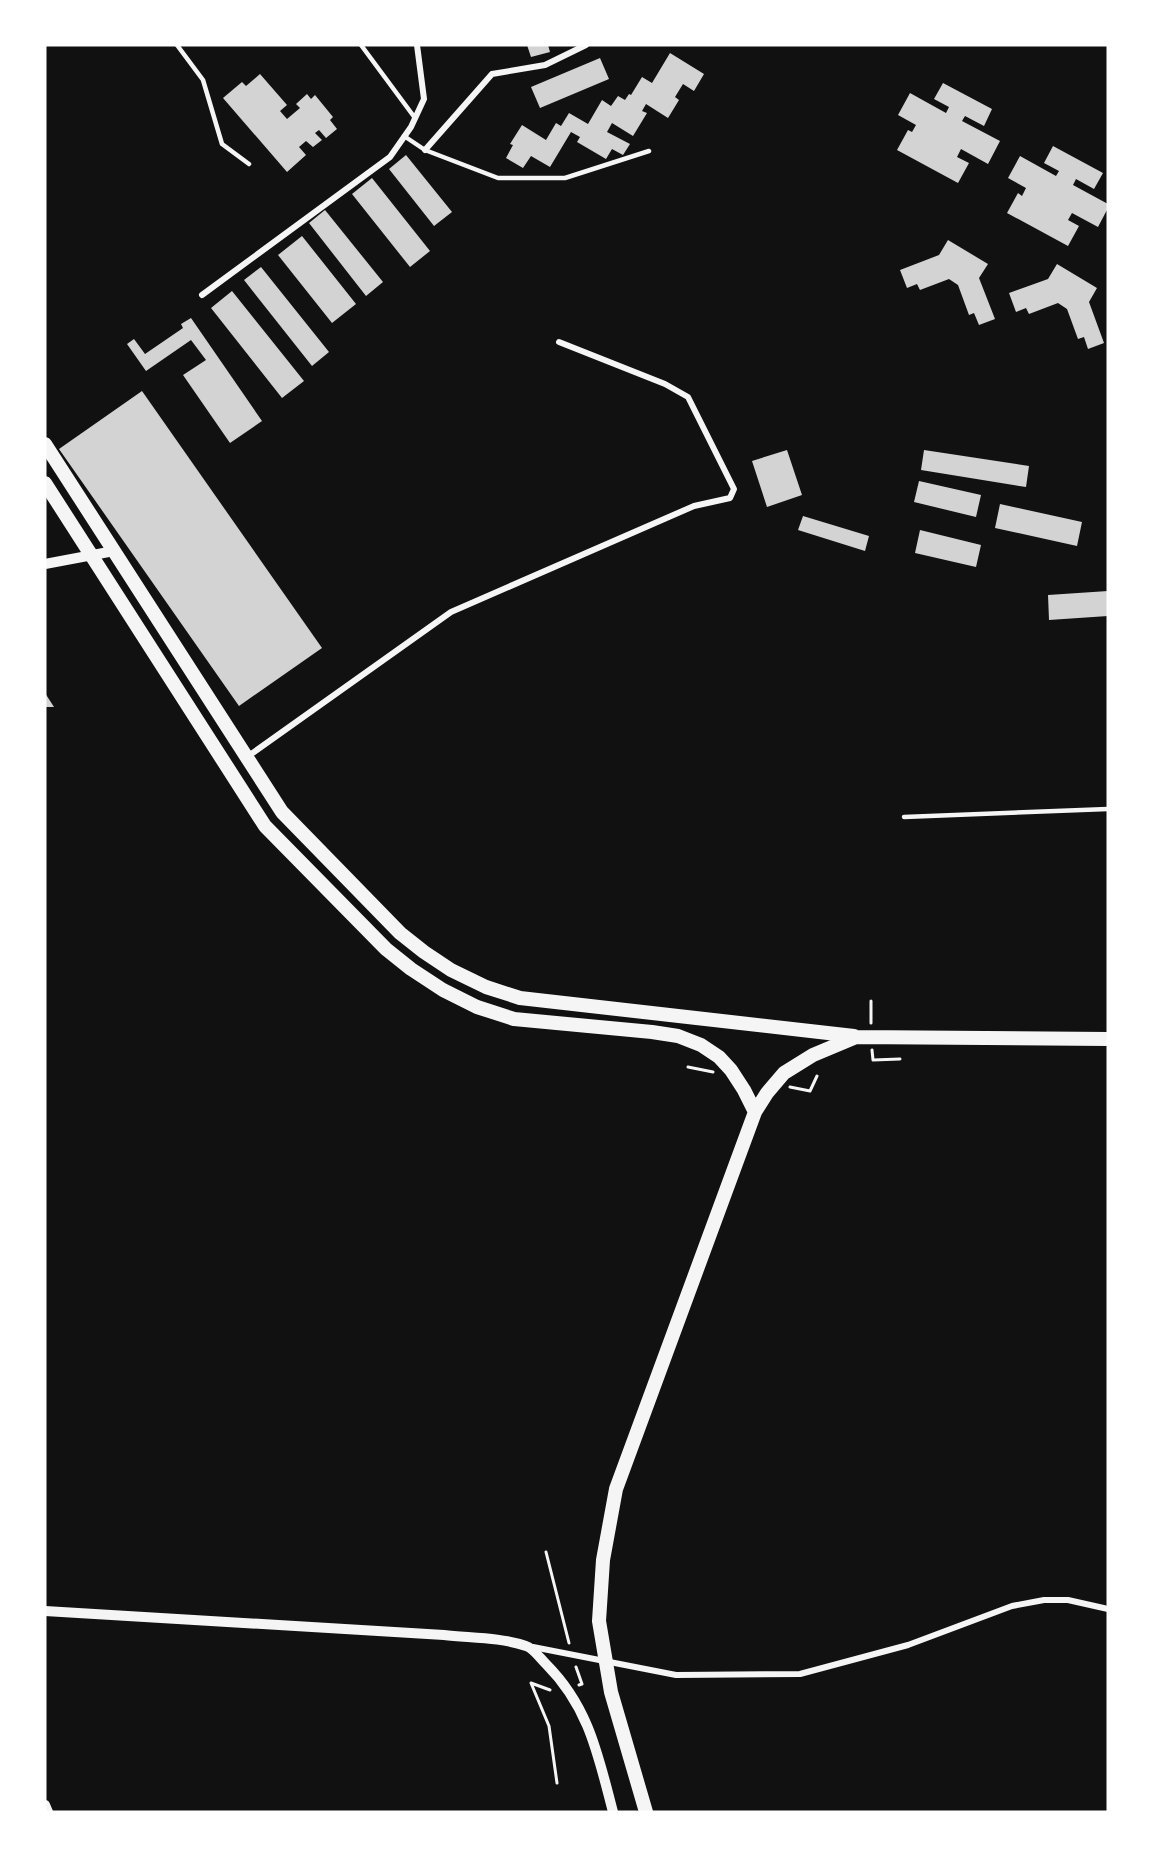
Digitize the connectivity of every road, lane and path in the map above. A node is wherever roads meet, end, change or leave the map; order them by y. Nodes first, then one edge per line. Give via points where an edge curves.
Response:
1 (177, 45) edge
2 (361, 45) edge
3 (417, 45) edge
4 (586, 45) edge
5 (415, 118) junction
6 (405, 136) junction
7 (425, 150) junction
8 (649, 151) dead end
9 (249, 164) dead end
10 (202, 295) dead end
11 (559, 342) dead end
12 (45, 444) edge
13 (45, 483) edge
14 (114, 551) junction
15 (91, 556) junction
16 (45, 564) edge
17 (247, 758) junction
18 (1108, 809) edge
19 (904, 818) dead end
20 (856, 1037) junction
21 (1108, 1039) edge
22 (755, 1112) junction
23 (546, 1552) dead end
24 (1108, 1609) edge
25 (45, 1611) edge
26 (528, 1646) junction
27 (570, 1647) dead end
28 (549, 1726) dead end
29 (556, 1783) dead end
30 (45, 1805) edge
31 (48, 1812) edge
32 (613, 1812) edge
33 (646, 1812) edge

1 - 9 lane via 203,80 222,144
2 - 5 lane
3 - 5 street via 423,99
4 - 7 street via 545,65 492,74
5 - 6 street
6 - 7 lane
6 - 10 street via 390,157
7 - 8 lane via 498,178 565,178
11 - 17 street via 688,397 734,489 730,498 694,506 451,612
12 - 14 main road
13 - 15 main road
14 - 15 street
14 - 17 main road
15 - 16 street
15 - 22 main road via 265,826 386,949 443,990 514,1019 652,1032 678,1036 701,1046 731,1070
17 - 20 main road via 282,812 400,933 451,970 486,987 520,998
18 - 19 lane
20 - 21 main road
20 - 22 main road via 813,1055 784,1073
22 - 33 main road via 616,1489 603,1560 599,1620 611,1692
23 - 27 path
24 - 26 street via 1068,1600 1012,1606 908,1645 800,1674 675,1675
25 - 26 street via 444,1635
26 - 32 street via 561,1679 579,1706 594,1738
28 - 29 path
30 - 31 street

